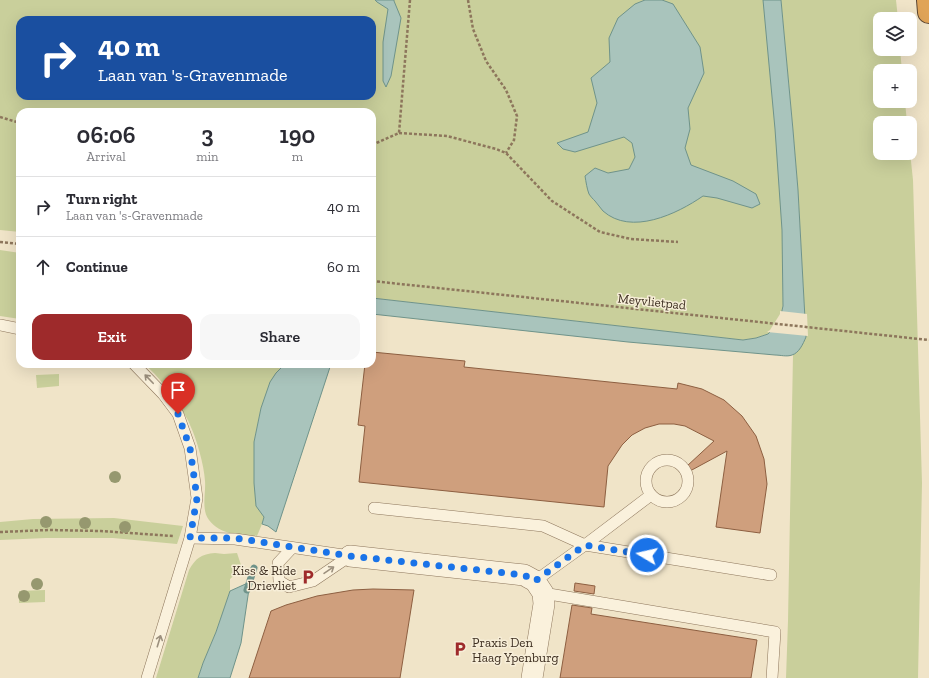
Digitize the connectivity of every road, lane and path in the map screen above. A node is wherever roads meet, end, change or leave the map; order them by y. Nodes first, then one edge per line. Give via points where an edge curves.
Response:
1 (410, 0) edge
2 (468, 0) edge
3 (928, 0) edge
4 (929, 12) edge
5 (0, 117) edge
6 (16, 122) edge
7 (399, 132) junction
8 (376, 143) edge
9 (506, 153) junction
10 (0, 242) edge
11 (678, 242) dead end
12 (16, 244) edge
13 (376, 281) edge
14 (0, 324) edge
15 (16, 328) edge
16 (929, 340) edge
17 (138, 368) edge
18 (651, 495) dead end
19 (374, 508) dead end
20 (0, 532) edge
21 (190, 538) junction
22 (585, 545) junction
23 (292, 548) junction
24 (350, 556) junction
25 (771, 574) dead end
26 (539, 587) junction
27 (147, 678) edge
28 (532, 678) edge
29 (772, 678) edge

1 - 7 path
2 - 9 path via 474,29 486,61 506,90 517,116 514,140
3 - 4 highway
5 - 6 path
7 - 8 path
7 - 9 path via 447,136
9 - 11 path via 552,201 600,232 631,239
10 - 12 path
13 - 16 path, Meyvlietpad
14 - 15 lane
21 -> 17 lane via 197,498 190,448 178,414
18 - 22 lane
19 - 22 lane via 543,526
20 - 21 path via 101,531
21 - 23 lane via 235,538
27 -> 21 lane
22 - 25 lane
22 - 26 lane
23 - 24 lane
23 -> 24 lane via 278,563 279,581 289,587 313,581
24 - 26 street via 524,575
26 - 28 street via 544,604
26 - 29 lane via 775,632

